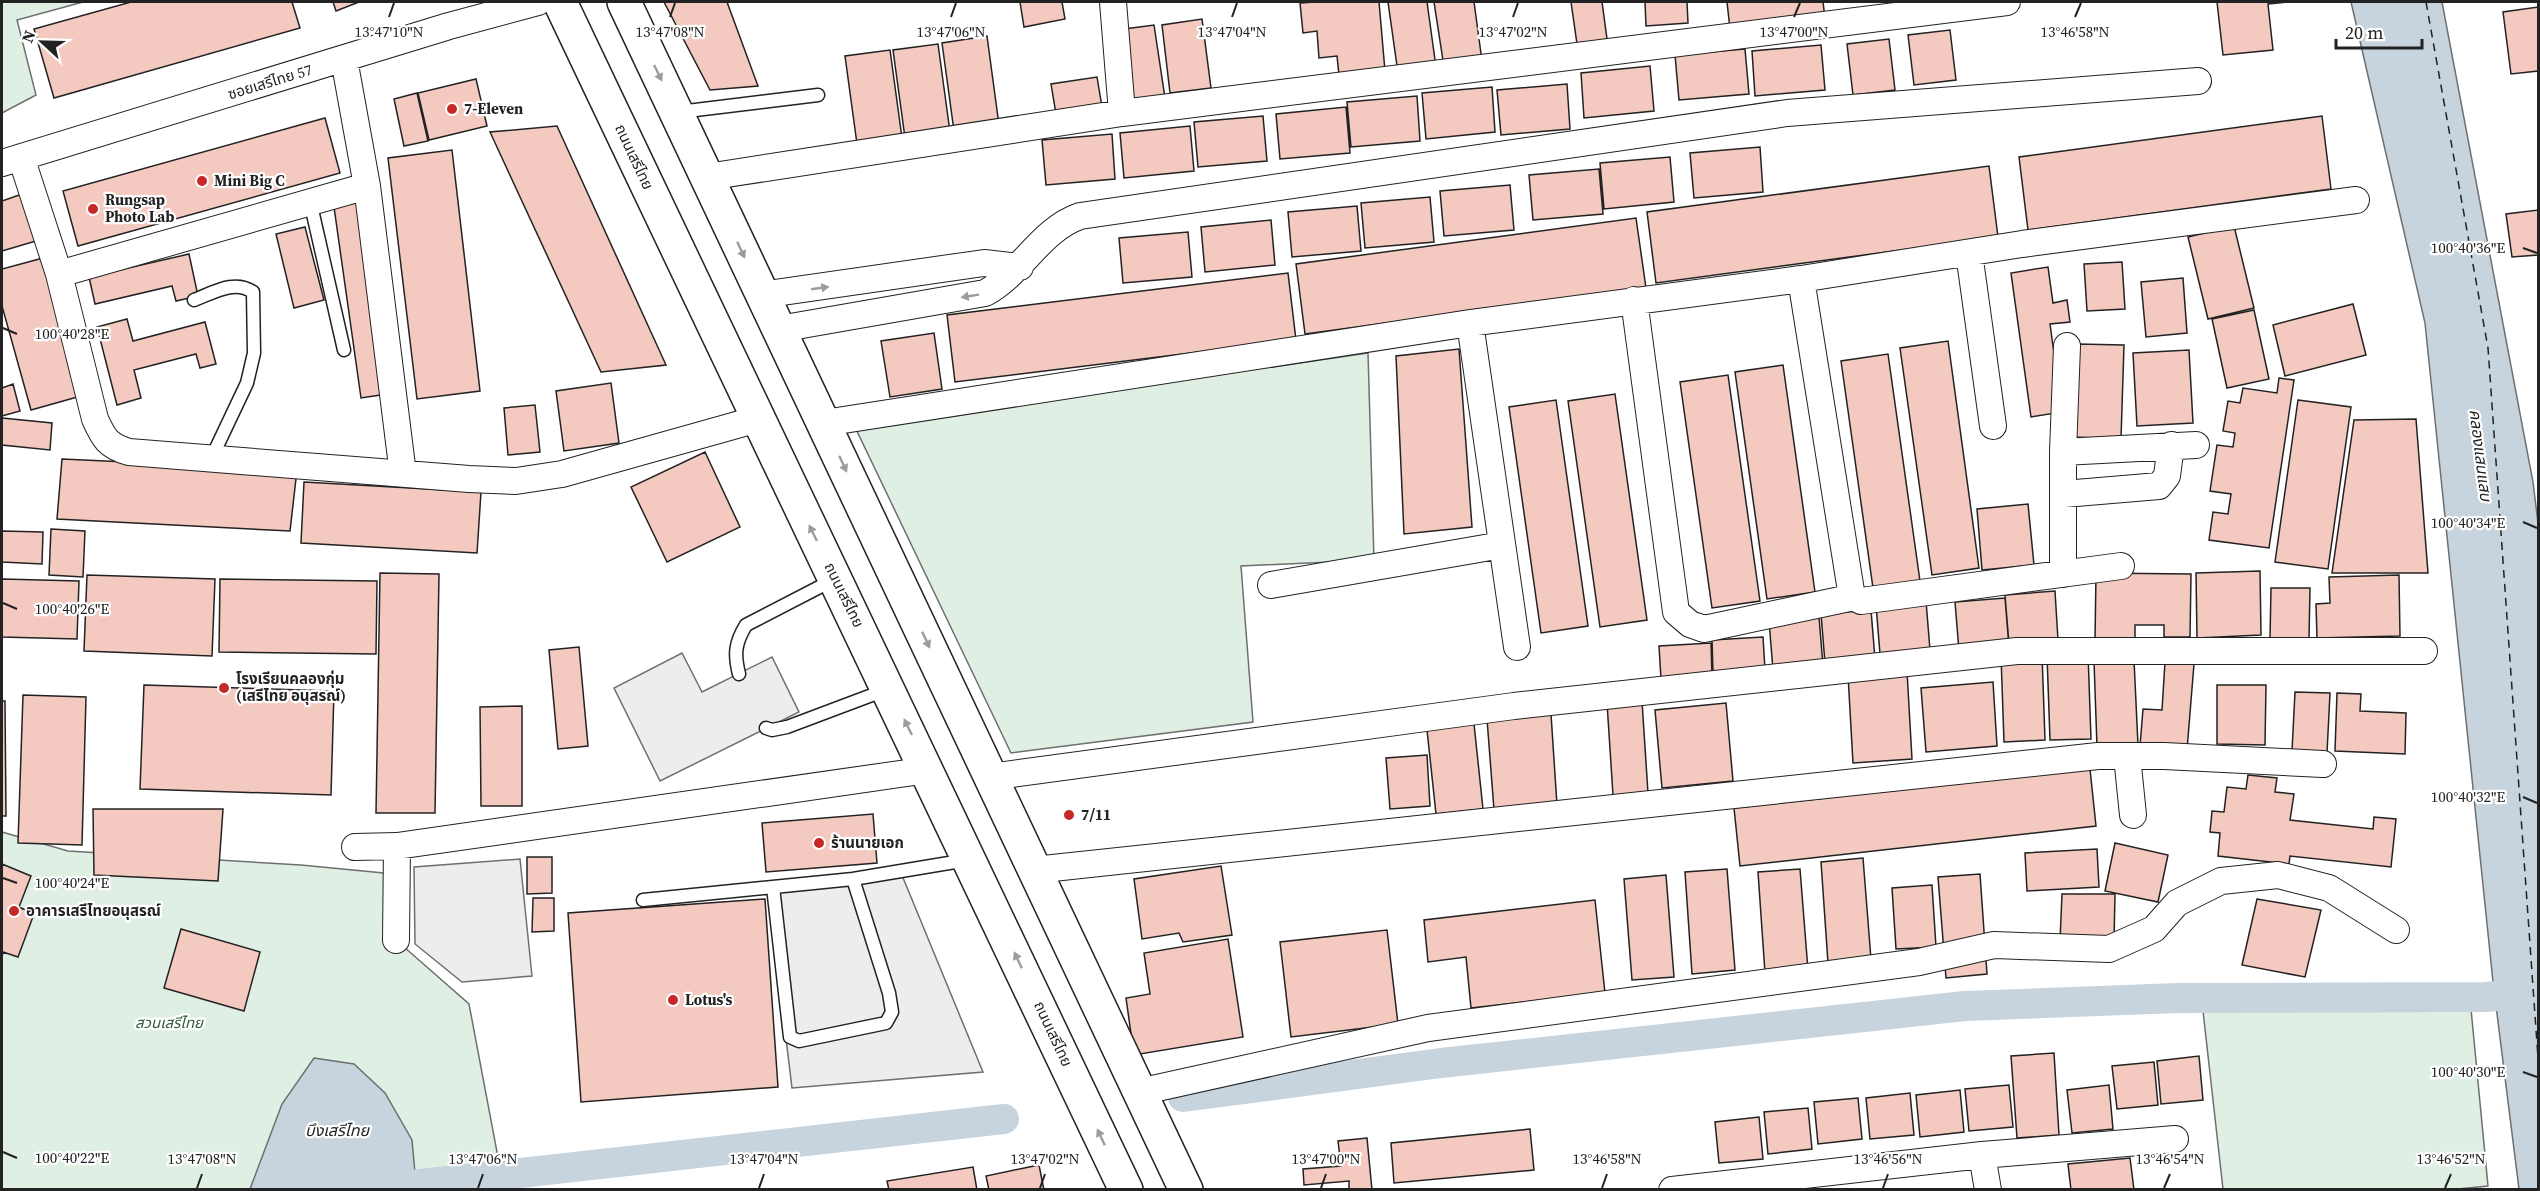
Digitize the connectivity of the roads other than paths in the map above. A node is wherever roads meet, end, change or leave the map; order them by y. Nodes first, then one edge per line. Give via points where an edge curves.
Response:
1 (538, 2) edge
2 (560, 2) edge
3 (624, 2) edge
4 (1113, 2) edge
5 (2007, 2) edge
6 (344, 59) junction
7 (2198, 81) dead end
8 (818, 95) dead end
9 (676, 112) junction
10 (1122, 113) junction
11 (11, 160) edge
12 (707, 177) junction
13 (367, 186) junction
14 (2356, 200) dead end
15 (310, 201) junction
16 (1970, 253) junction
17 (1020, 267) junction
18 (59, 274) junction
19 (1801, 279) junction
20 (856, 283) junction
21 (762, 296) junction
22 (194, 300) dead end
23 (1634, 300) junction
24 (861, 313) junction
25 (1470, 323) junction
26 (779, 329) junction
27 (2067, 346) dead end
28 (344, 350) dead end
29 (758, 419) junction
30 (824, 423) junction
31 (1993, 426) dead end
32 (2171, 445) junction
33 (2196, 445) dead end
34 (2063, 452) junction
35 (211, 459) junction
36 (403, 474) junction
37 (2064, 494) junction
38 (1502, 545) junction
39 (2121, 566) dead end
40 (2063, 574) junction
41 (836, 579) junction
42 (1271, 585) dead end
43 (1854, 597) junction
44 (1517, 647) dead end
45 (2424, 651) dead end
46 (739, 674) dead end
47 (889, 688) junction
48 (766, 728) dead end
49 (2127, 756) junction
50 (2323, 764) dead end
51 (928, 770) junction
52 (990, 777) junction
53 (2133, 815) dead end
54 (397, 846) junction
55 (355, 848) dead end
56 (971, 859) junction
57 (1034, 870) junction
58 (853, 879) junction
59 (773, 887) junction
60 (643, 900) dead end
61 (2396, 930) dead end
62 (396, 940) dead end
63 (1139, 1092) junction
64 (2175, 1139) dead end
65 (1982, 1155) junction
66 (1125, 1190) edge
67 (1186, 1190) edge
68 (1672, 1190) edge
69 (1988, 1190) edge

1 - 6 street, ซอยเสรีไทย 57
2 - 29 main road, ถนนเสรีไทย
3 -> 9 main road
4 - 10 street
5 - 10 street
6 - 11 street, ซอยเสรีไทย 57
6 - 13 street
7 - 17 street via 1787,113 1080,216 1050,233
8 - 9 lane
9 - 12 main road
10 - 12 street
11 - 18 street
12 -> 21 main road
13 - 15 street
13 - 36 street
14 - 16 street
15 - 18 street
15 - 28 lane
16 - 19 street
16 - 31 street
17 - 20 street via 984,263
17 -> 24 street via 985,293
18 - 35 street via 102,435 113,448 129,452
19 - 23 street
19 - 43 street
21 -> 20 street
20 - 24 street
21 - 26 main road
22 - 35 lane via 231,286 244,286 253,292 254,353 247,383
23 - 25 street
23 - 43 street via 1676,612 1704,629
24 - 26 street
25 - 30 street
25 - 38 street
26 - 30 main road
27 - 34 street
29 - 36 street via 562,474 516,481
41 -> 29 main road, ถนนเสรีไทย
30 -> 52 main road
32 - 33 street
32 - 34 street
32 - 37 street via 2167,476 2159,486
34 - 37 street
35 - 36 street
37 - 40 street
38 - 42 street
38 - 44 street
39 - 40 street
40 - 43 street via 1860,601
41 - 46 lane via 746,625 738,638 735,655
41 - 47 main road, ถนนเสรีไทย
45 - 52 street via 2017,651 1514,706
47 - 48 lane via 787,727
51 -> 47 main road, ถนนเสรีไทย
49 - 50 street
49 - 53 street
49 - 57 street via 2098,756
51 - 54 street
51 - 56 main road, ถนนเสรีไทย
52 - 57 main road
54 - 55 street
54 - 62 street
56 - 58 lane
66 -> 56 main road, ถนนเสรีไทย
57 - 63 main road
58 - 59 lane
58 - 59 lane via 892,1012 886,1023 799,1041 790,1037
59 - 60 lane
61 - 63 street via 2330,888 2278,875 2221,881 2176,903 2154,929 2109,949 1994,945 1919,962 1428,1028
63 - 67 main road
64 - 65 street
65 - 68 street
65 - 69 street

